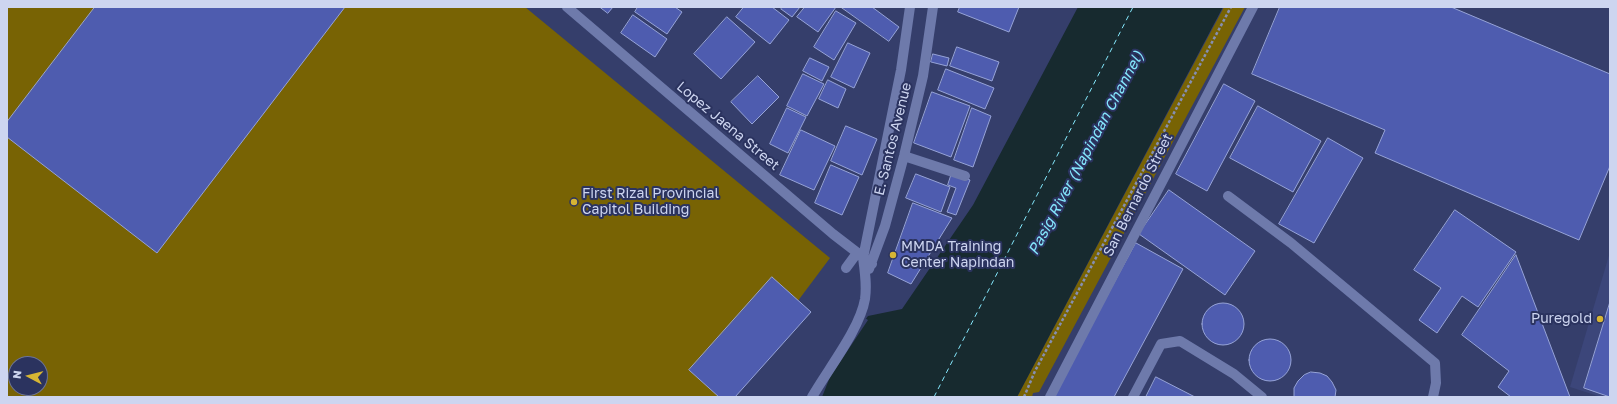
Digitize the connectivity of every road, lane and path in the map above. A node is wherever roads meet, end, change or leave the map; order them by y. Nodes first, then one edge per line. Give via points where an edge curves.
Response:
1 (567, 7) edge
2 (910, 7) edge
3 (933, 7) edge
4 (1231, 7) edge
5 (1253, 7) edge
6 (904, 156) junction
7 (965, 176) dead end
8 (1228, 196) dead end
9 (860, 256) junction
10 (872, 264) junction
11 (846, 268) dead end
12 (866, 274) junction
13 (812, 397) edge
14 (1024, 397) edge
15 (1050, 397) edge
16 (1133, 397) edge
17 (1262, 397) edge
18 (1433, 397) edge

1 - 9 street, Lopez Jaena Street
2 - 9 street, E. Santos Avenue via 901,70
3 - 6 street, E. Santos Avenue via 923,76
4 - 14 path via 1035,371
5 - 15 street, San Bernardo Street
6 - 7 street
6 - 10 street, E. Santos Avenue
8 - 18 street via 1291,243 1435,363 1436,383
9 - 10 street, Lopez Jaena Street
9 - 11 street
9 - 12 street, E. Santos Avenue
10 - 12 street, E. Santos Avenue
12 - 13 street, E. Santos Avenue via 865,300 856,325
16 - 17 street via 1161,344 1180,341 1234,374

